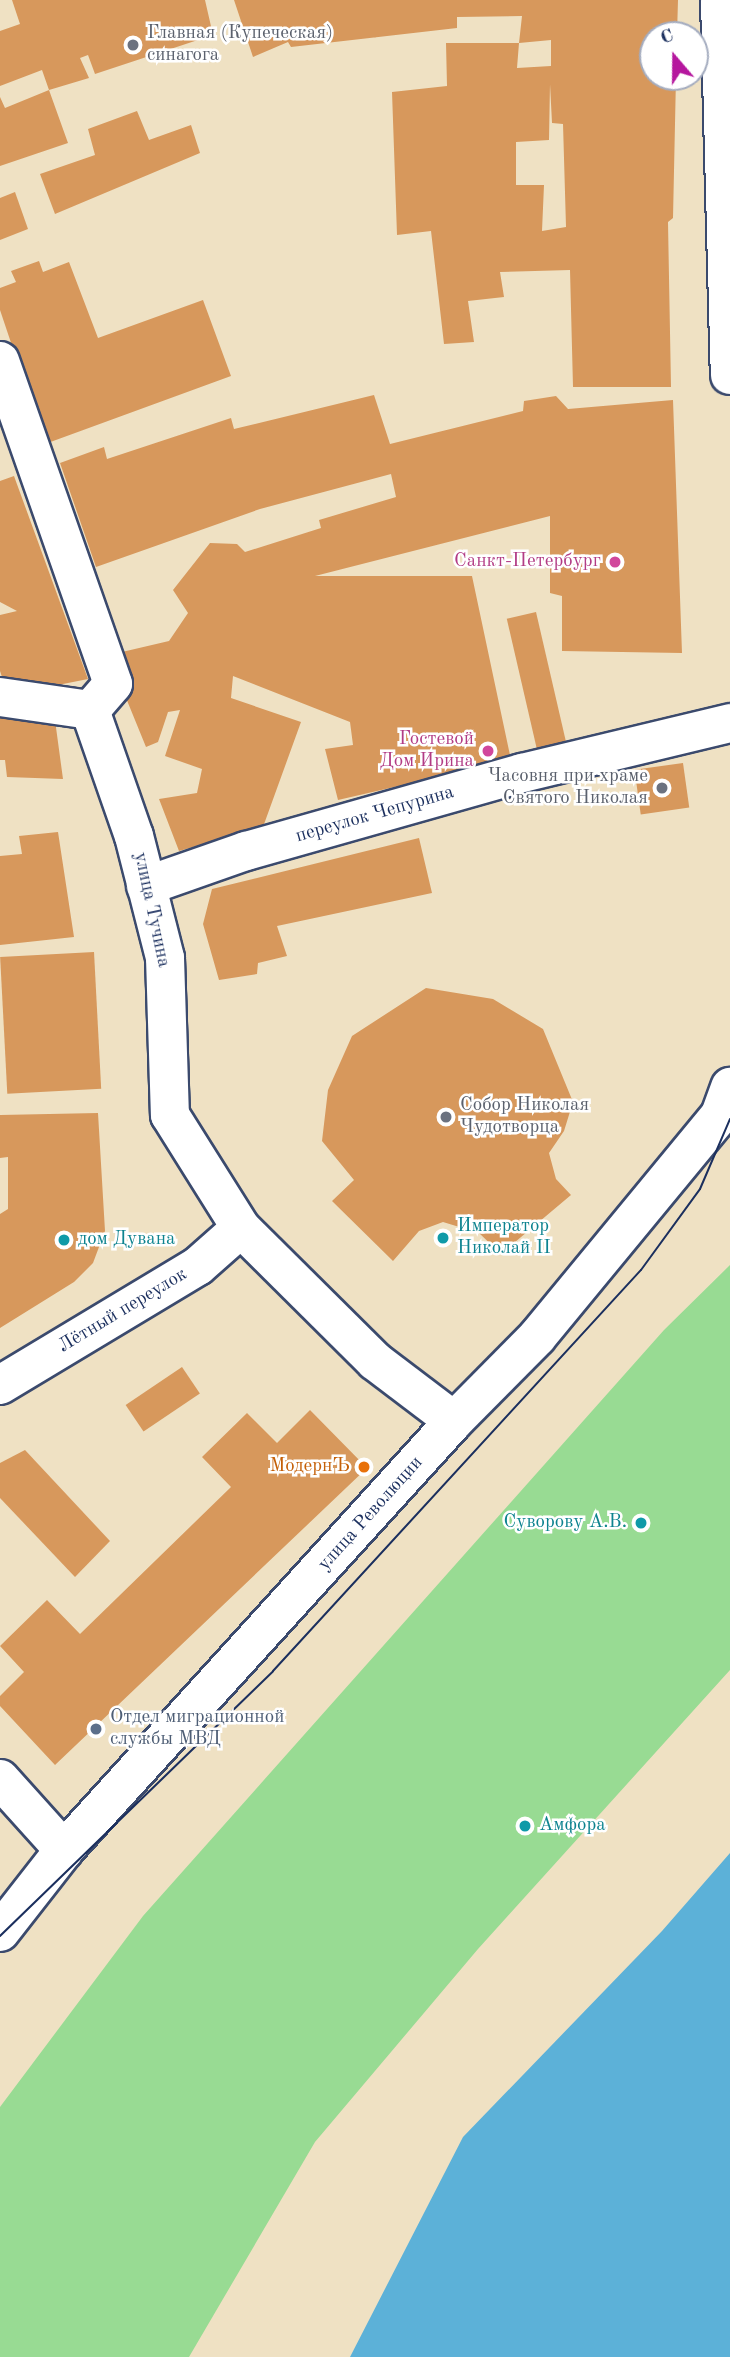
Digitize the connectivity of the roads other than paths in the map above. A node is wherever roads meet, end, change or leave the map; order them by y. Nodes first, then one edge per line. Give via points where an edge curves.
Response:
1 (720, 0) edge
2 (0, 361) edge
3 (730, 375) edge
4 (0, 697) edge
5 (90, 710) junction
6 (730, 723) edge
7 (146, 886) junction
8 (727, 1109) edge
9 (241, 1228) junction
10 (0, 1385) edge
11 (454, 1421) junction
12 (0, 1779) edge
13 (64, 1850) junction
14 (0, 1932) edge

1 - 3 street
2 - 5 street via 113,684
4 - 5 street
5 - 7 street, улица Тучина via 134,836
6 - 7 street, переулок Чепурина via 522,773 246,851
7 - 9 street, улица Тучина via 165,958 170,1115
8 - 11 street, улица Революции via 537,1337
9 - 10 street, Лётный переулок via 198,1266
9 - 11 street, улица Тучина via 375,1361
11 - 13 street, улица Революции
12 - 13 street
13 - 14 street, улица Революции

